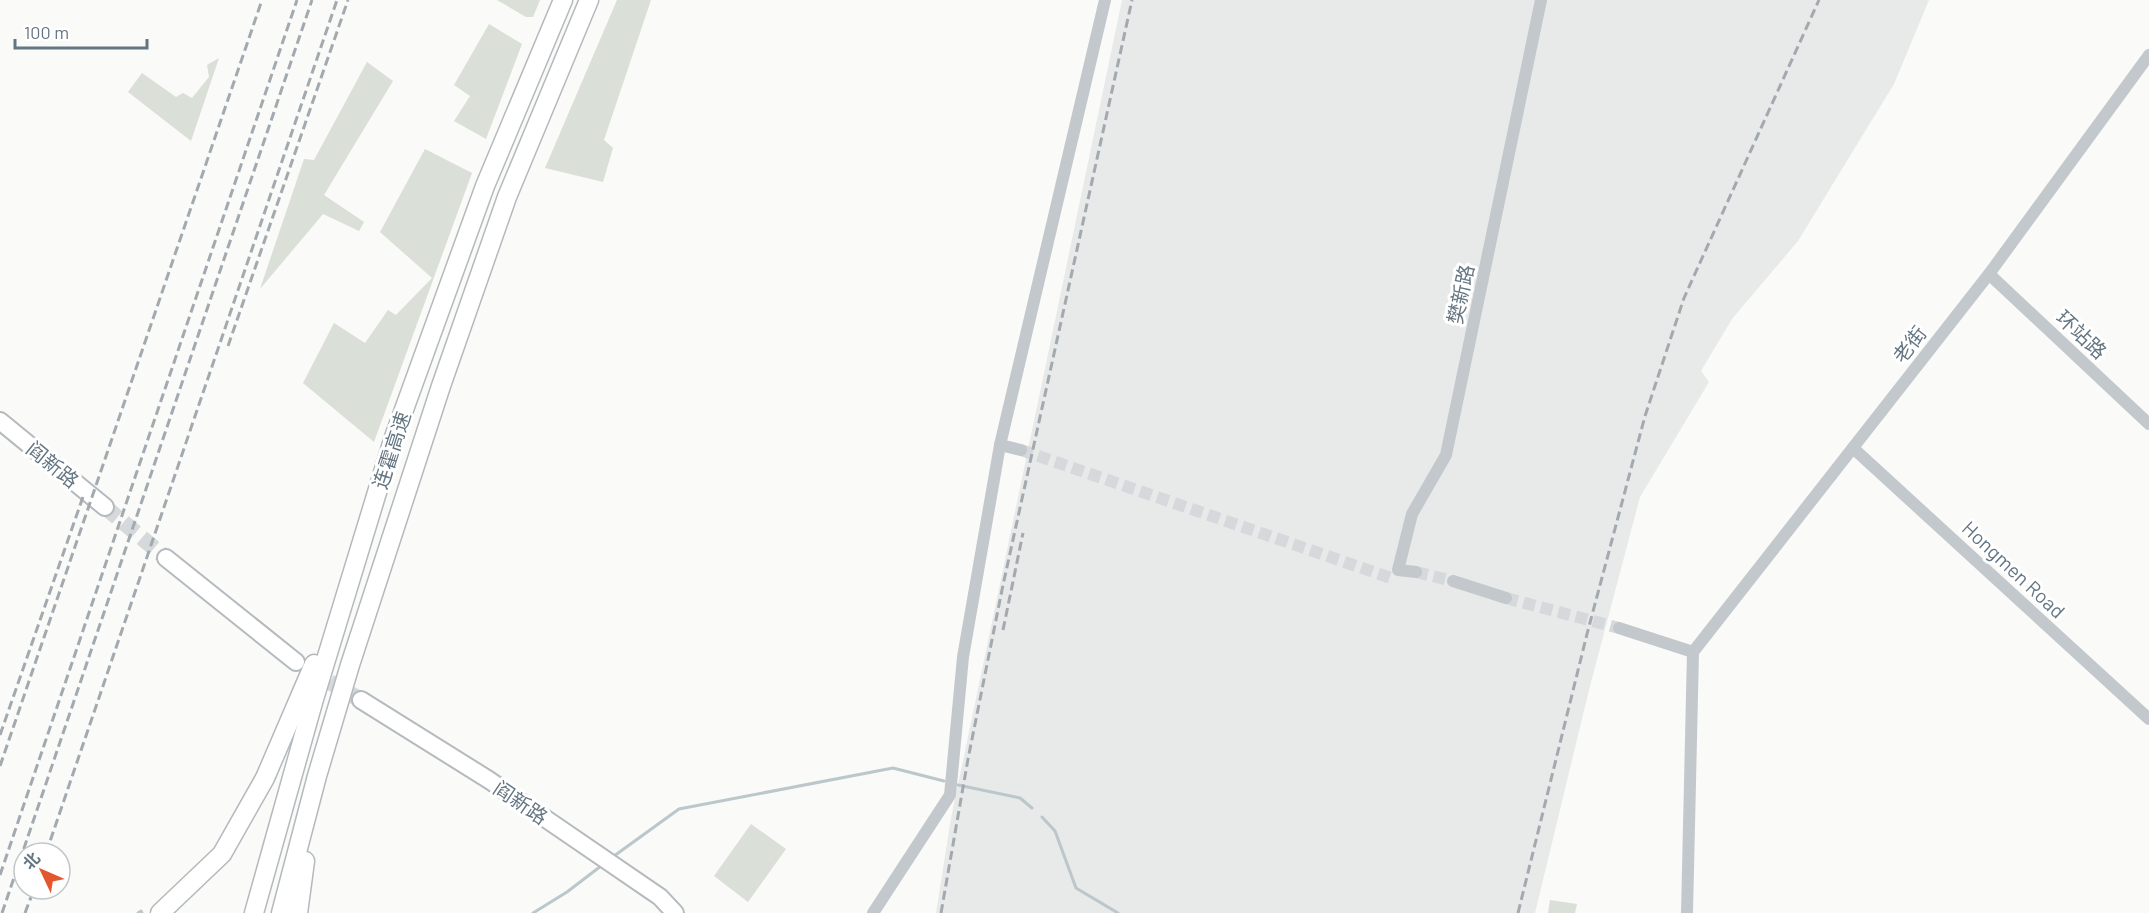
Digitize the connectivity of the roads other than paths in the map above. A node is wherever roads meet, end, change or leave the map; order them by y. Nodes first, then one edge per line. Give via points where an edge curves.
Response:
1 (563, 0) edge
2 (589, 0) edge
3 (1105, 0) edge
4 (1541, 0) edge
5 (2149, 55) edge
6 (1989, 274) junction
7 (0, 421) edge
8 (2149, 424) edge
9 (1000, 445) junction
10 (1853, 448) junction
11 (1021, 450) tunnel mouth
12 (105, 507) tunnel mouth
13 (166, 558) tunnel mouth
14 (1416, 572) tunnel mouth
15 (350, 579) junction
16 (1453, 581) tunnel mouth
17 (1506, 598) tunnel mouth
18 (1619, 628) tunnel mouth
19 (1693, 652) junction
20 (296, 662) tunnel mouth
21 (361, 700) tunnel mouth
22 (2149, 719) edge
23 (317, 776) junction
24 (160, 913) edge
25 (254, 913) edge
26 (281, 913) edge
27 (298, 913) edge
28 (675, 913) edge
29 (873, 913) edge
30 (1687, 913) edge

1 - 15 highway, 连霍高速 via 485,186 393,440
2 - 23 highway, 连霍高速 via 503,208 378,577
3 - 9 street
4 - 14 street, 樊新路 via 1446,455 1412,514 1394,574
5 - 6 street, 老街
6 - 8 street, 环站路
6 - 10 street, 老街
7 - 12 main road, 阎新路
9 - 11 street
9 - 29 street via 963,657 950,795
10 - 19 street, 老街
10 - 22 street, Hongmen Road
13 - 20 main road
15 - 24 highway via 265,778 222,854
15 - 25 highway, 连霍高速
16 - 17 street
18 - 19 street
19 - 30 street
21 - 28 main road, 阎新路 via 489,780 660,897
23 - 26 highway, 连霍高速
23 - 27 highway

